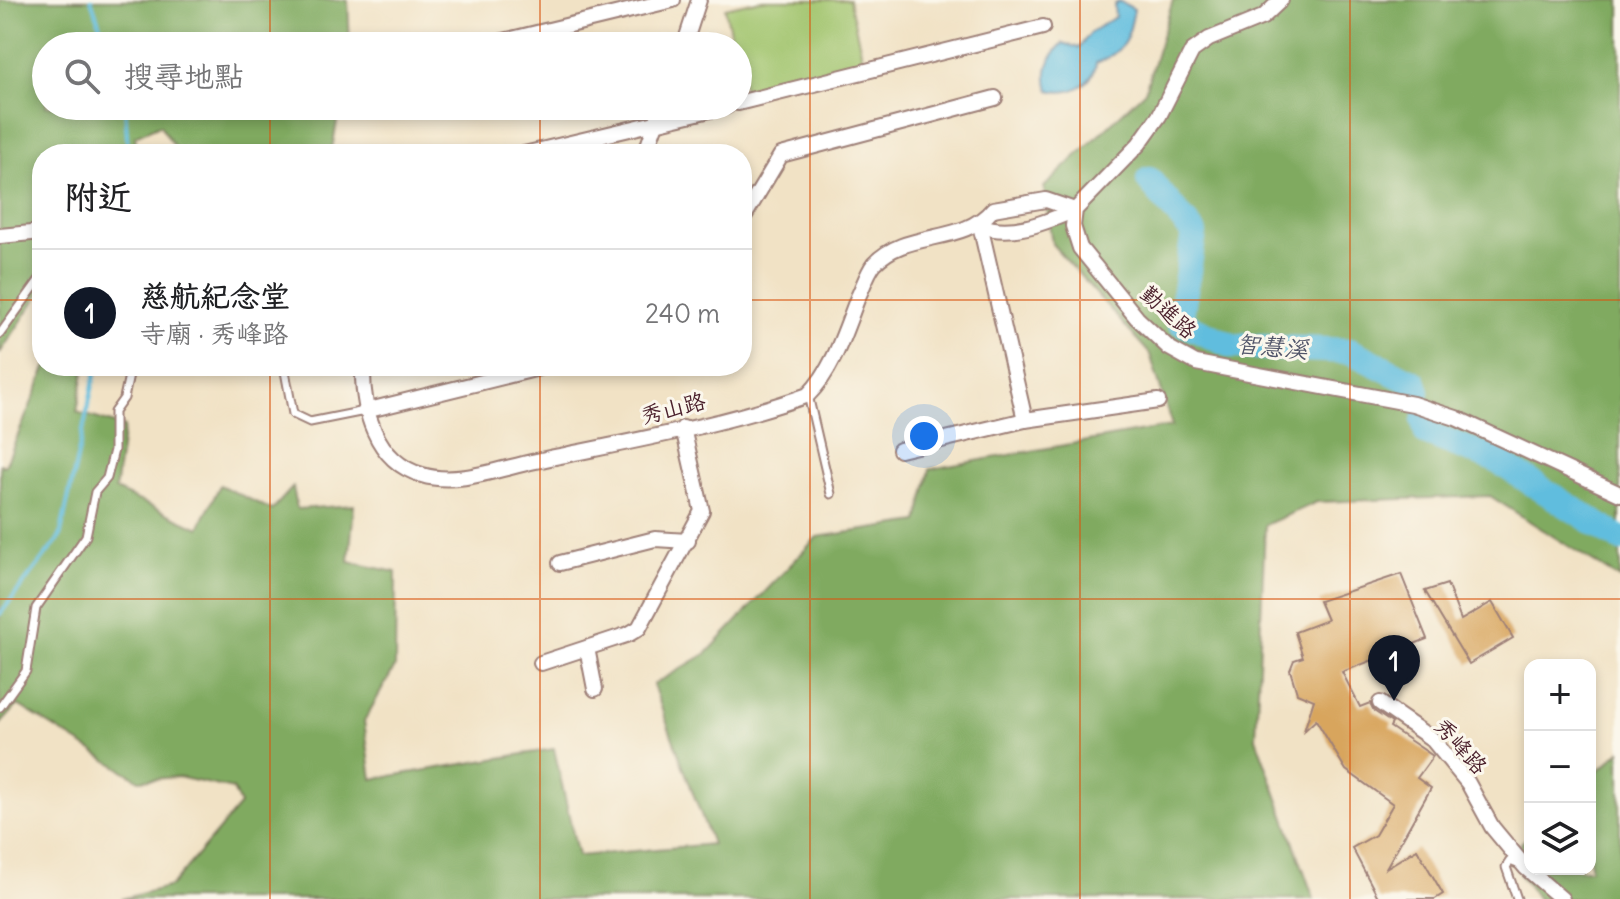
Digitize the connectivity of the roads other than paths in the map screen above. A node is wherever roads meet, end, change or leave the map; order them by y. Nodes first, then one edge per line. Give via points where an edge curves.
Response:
1 (673, 0) edge
2 (699, 0) edge
3 (1281, 0) edge
4 (1043, 27) dead end
5 (541, 32) edge
6 (689, 32) edge
7 (995, 98) dead end
8 (752, 100) edge
9 (657, 120) edge
10 (671, 120) edge
11 (655, 124) junction
12 (568, 144) edge
13 (648, 144) edge
14 (752, 203) edge
15 (1075, 210) junction
16 (980, 225) junction
17 (32, 233) edge
18 (0, 236) edge
19 (32, 290) edge
20 (0, 334) edge
21 (129, 376) edge
22 (286, 376) edge
23 (363, 376) edge
24 (507, 376) edge
25 (808, 395) junction
26 (1158, 401) dead end
27 (365, 411) junction
28 (1025, 420) junction
29 (683, 428) junction
30 (900, 450) dead end
31 (831, 494) dead end
32 (1620, 494) edge
33 (688, 541) junction
34 (560, 563) dead end
35 (587, 648) junction
36 (541, 663) dead end
37 (595, 689) dead end
38 (1380, 703) dead end
39 (0, 707) edge
40 (1524, 866) edge
41 (1524, 867) edge
42 (1534, 875) edge
43 (1517, 899) edge
44 (1562, 899) edge

1 - 5 street
2 - 6 street
3 - 15 street via 1263,17 1192,51 1139,144
4 - 8 street
7 - 14 street via 781,155
9 - 11 street
10 - 11 street
11 - 12 street
11 - 13 street
15 - 16 street via 997,232
15 - 16 street via 1046,200 993,209
15 - 32 street, 勤進路 via 1073,226 1080,248 1137,318 1169,348 1196,363 1413,404 1456,418
16 - 25 street via 895,248 873,265 820,383
16 - 28 street
17 - 18 street
19 - 20 lane
21 - 39 lane via 114,412 114,450 107,478 95,492 86,536 36,608 26,671
22 - 27 lane via 293,414 310,422
23 - 27 street, 秀山路
24 - 27 street
25 - 29 street, 秀山路
25 - 31 lane
26 - 28 street
27 - 29 street, 秀山路 via 385,452 421,475 466,477
28 - 30 street
29 - 33 street via 702,511
33 - 34 street via 655,539
33 - 35 street via 639,628
35 - 36 street
35 - 37 street
38 - 40 street, 秀峰路 via 1432,739
41 - 43 lane via 1510,861 1506,867
42 - 44 street, 秀峰路

